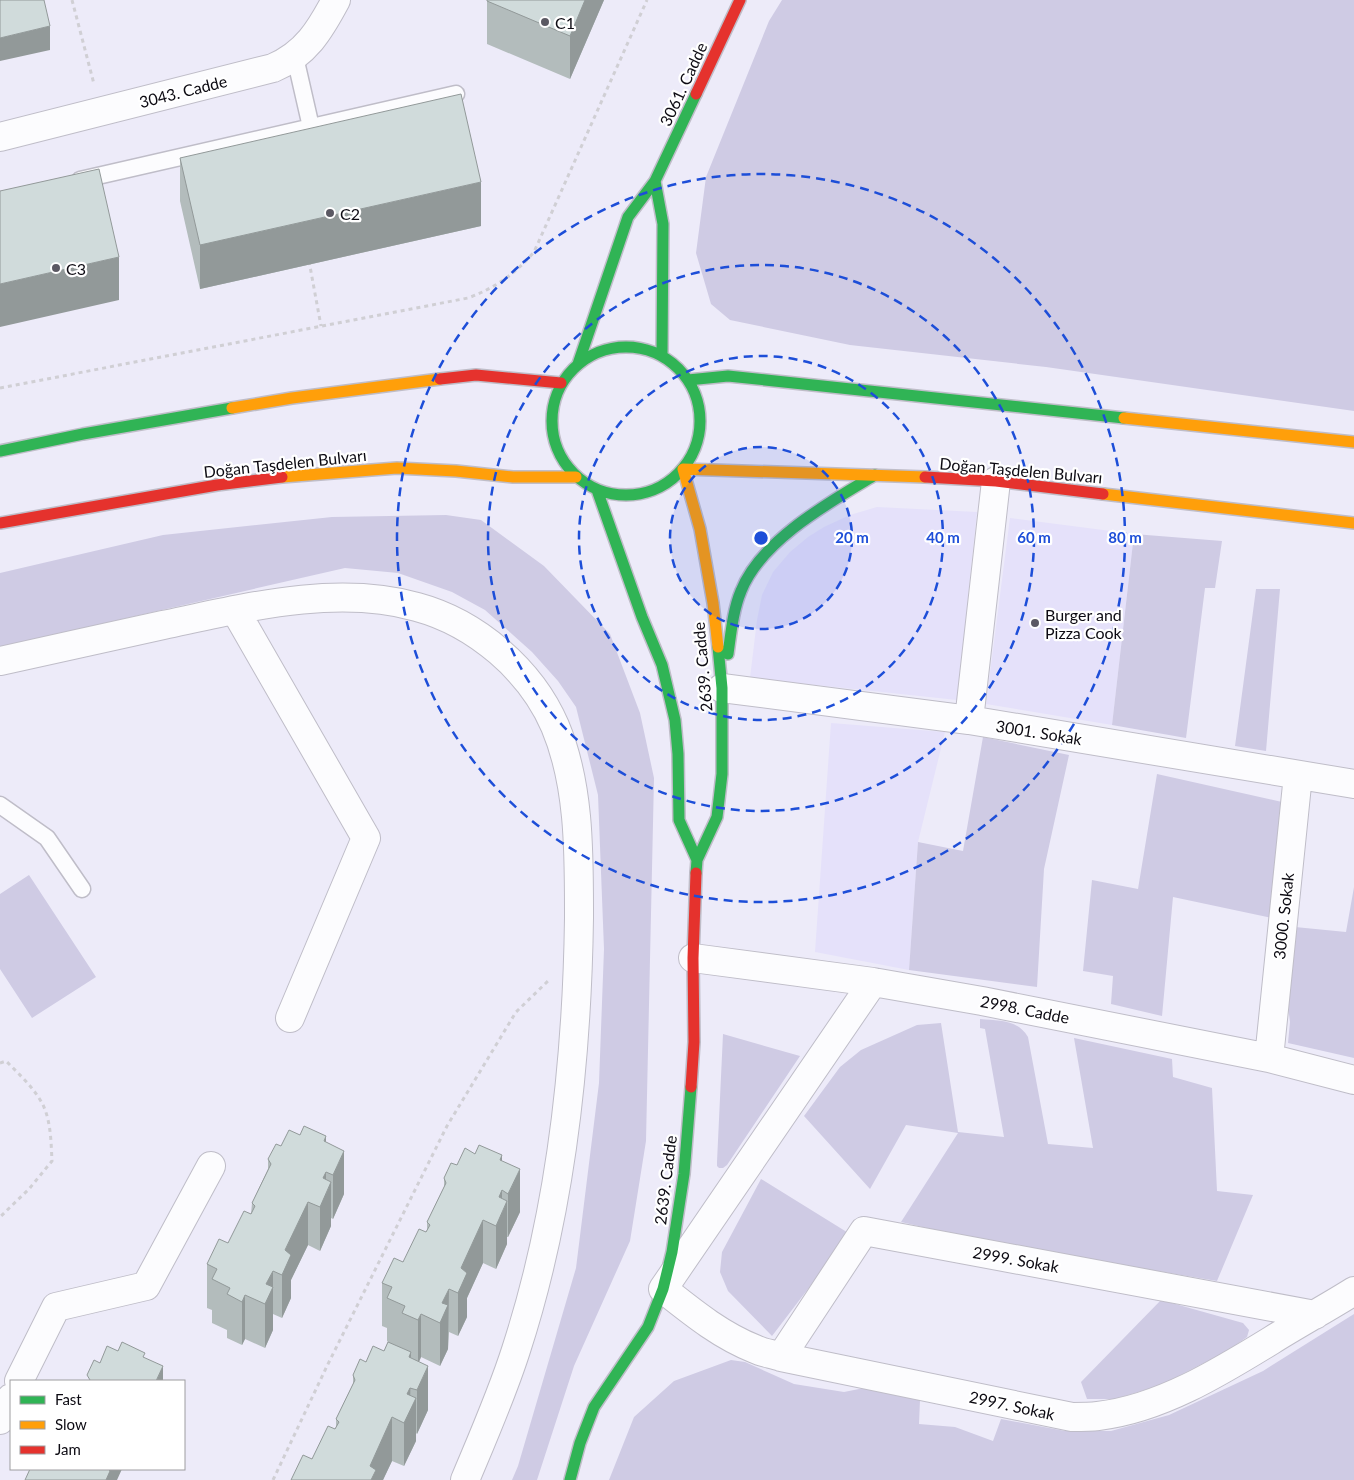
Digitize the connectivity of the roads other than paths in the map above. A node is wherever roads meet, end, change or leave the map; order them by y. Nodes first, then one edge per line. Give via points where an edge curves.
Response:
1 (336, 0) edge
2 (740, 0) edge
3 (295, 57) junction
4 (456, 94) edge
5 (311, 127) junction
6 (0, 137) edge
7 (655, 181) junction
8 (66, 183) edge
9 (662, 356) junction
10 (578, 364) junction
11 (688, 380) junction
12 (561, 383) junction
13 (1354, 442) edge
14 (0, 451) edge
15 (683, 469) junction
16 (875, 475) junction
17 (576, 477) junction
18 (996, 481) junction
19 (597, 490) junction
20 (0, 523) edge
21 (1354, 523) edge
22 (235, 610) junction
23 (0, 661) edge
24 (722, 688) junction
25 (969, 720) junction
26 (1298, 775) junction
27 (1354, 784) edge
28 (0, 805) edge
29 (697, 860) junction
30 (82, 889) dead end
31 (693, 958) junction
32 (873, 982) junction
33 (290, 1018) dead end
34 (1269, 1058) junction
35 (1354, 1080) edge
36 (210, 1166) dead end
37 (663, 1288) junction
38 (1354, 1291) edge
39 (1315, 1315) junction
40 (782, 1357) junction
41 (20, 1380) edge
42 (10, 1400) edge
43 (0, 1420) edge
44 (465, 1480) edge
45 (570, 1480) edge

1 - 3 street, 3043. Cadde via 314,36
2 - 7 main road, 3061. Cadde
3 - 5 lane
3 - 6 street, 3043. Cadde via 265,71
4 - 5 lane
5 - 8 lane
7 - 9 main road via 663,224
7 - 10 main road, 3061. Cadde via 628,217
9 - 10 main road via 641,348 619,347 597,352
9 - 11 main road via 677,366
10 - 12 main road
11 - 13 main road via 728,376
11 - 15 main road via 696,394 701,426 695,449
12 - 14 main road via 476,375 357,388
12 - 17 main road via 554,399 552,433 565,464
15 - 16 main road, Doğan Taşdelen Bulvarı
15 - 19 main road via 665,485 644,494 620,496
15 - 24 main road, 2639. Cadde via 707,567
16 - 18 main road, Doğan Taşdelen Bulvarı
16 - 24 main road via 818,509 762,559 744,585 733,621
17 - 19 main road
17 - 20 main road, Doğan Taşdelen Bulvarı via 513,477 397,468 345,471 217,485
18 - 21 main road, Doğan Taşdelen Bulvarı
18 - 25 street
19 - 29 main road, 2639. Cadde via 662,665 675,720 679,820
22 - 23 street
22 - 33 street via 366,838
22 - 44 street via 345,596 398,602 448,619 472,632 525,678 554,724 564,751 577,830 579,894 575,1014 567,1108 548,1227 534,1285 516,1350
24 - 25 street, 3001. Sokak
24 - 29 main road, 2639. Cadde via 720,799 717,817
25 - 26 street, 3001. Sokak
26 - 27 street, 3001. Sokak
26 - 34 street, 3000. Sokak
28 - 30 lane via 47,838
29 - 31 main road, 2639. Cadde
31 - 32 street, 2998. Cadde
31 - 37 main road, 2639. Cadde via 694,1042 689,1125 672,1252
32 - 34 street, 2998. Cadde via 982,1000
32 - 37 street
34 - 35 street, 2998. Cadde
36 - 41 street via 146,1286 56,1307
37 - 40 street, 2997. Sokak via 733,1339
37 - 45 main road, 2639. Cadde via 648,1327 594,1407
38 - 39 street, 2997. Sokak
39 - 40 street, 2997. Sokak via 1202,1380 1147,1405 1097,1416 1072,1417
39 - 40 street, 2999. Sokak via 864,1231
42 - 43 street

